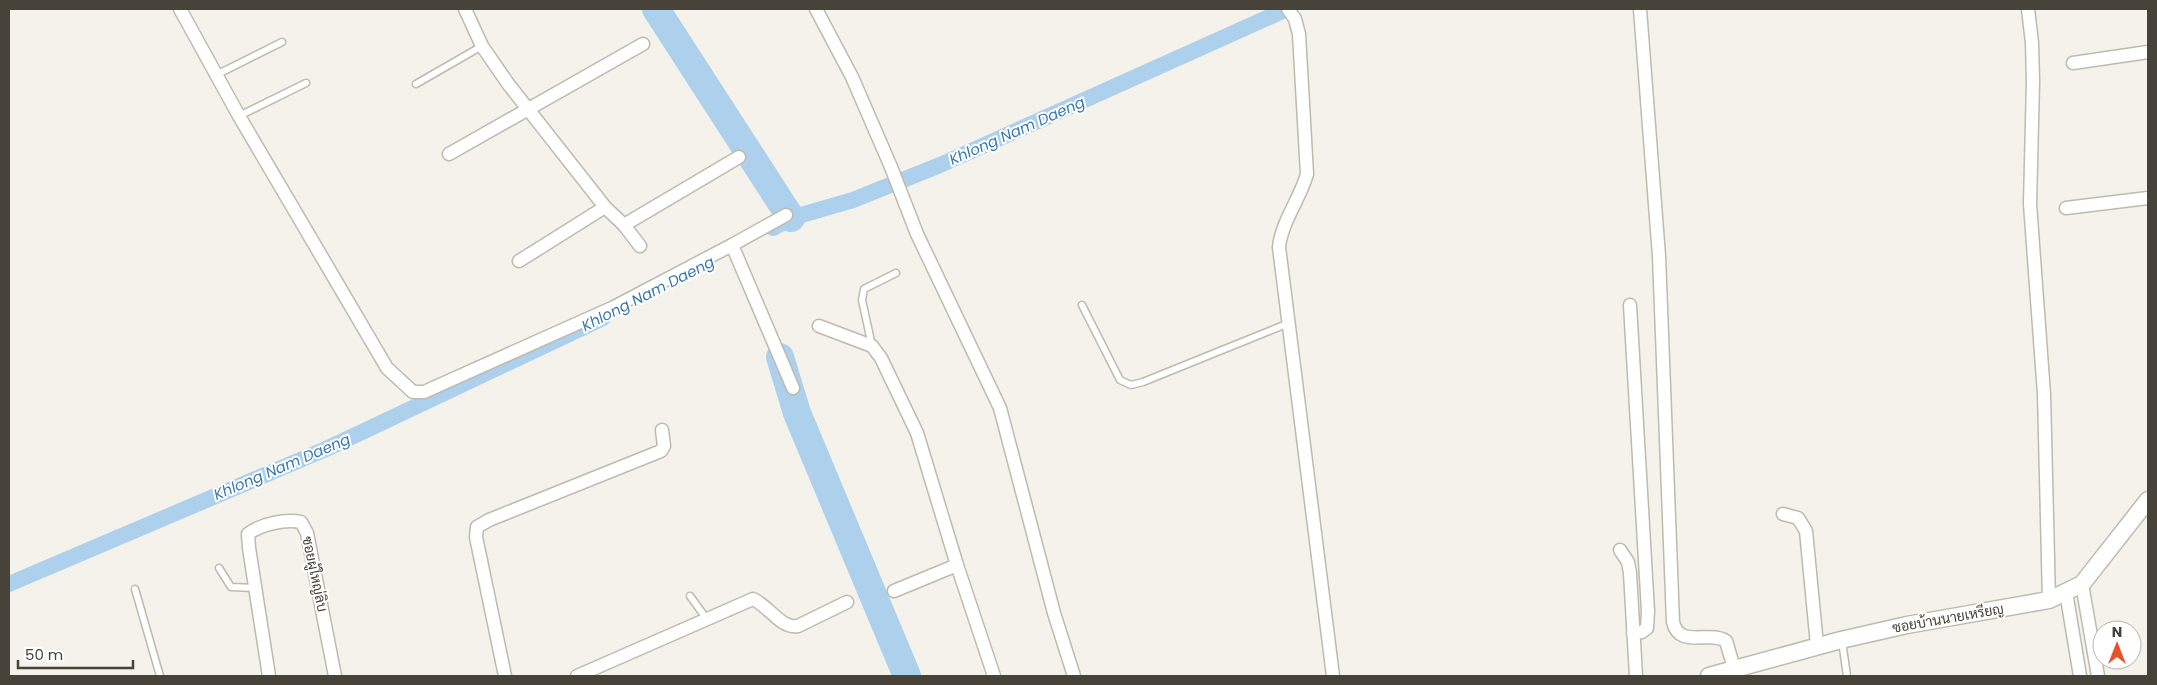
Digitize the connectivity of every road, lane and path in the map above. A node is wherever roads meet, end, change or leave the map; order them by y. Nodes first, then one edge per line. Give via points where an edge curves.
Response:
1 (180, 9) edge
2 (465, 9) edge
3 (816, 9) edge
4 (1640, 9) edge
5 (2028, 9) edge
6 (1292, 14) edge
7 (282, 42) dead end
8 (643, 44) dead end
9 (482, 46) junction
10 (2148, 52) edge
11 (2073, 63) dead end
12 (216, 75) junction
13 (306, 83) dead end
14 (416, 84) dead end
15 (528, 110) junction
16 (239, 116) junction
17 (449, 154) dead end
18 (739, 157) dead end
19 (2148, 198) edge
20 (605, 207) junction
21 (2066, 208) dead end
22 (786, 215) dead end
23 (624, 225) junction
24 (640, 246) dead end
25 (732, 246) junction
26 (519, 261) dead end
27 (896, 273) dead end
28 (1082, 305) dead end
29 (1630, 305) dead end
30 (1289, 323) junction
31 (819, 326) dead end
32 (872, 346) junction
33 (793, 388) dead end
34 (662, 430) dead end
35 (2148, 500) edge
36 (1783, 514) dead end
37 (1620, 550) dead end
38 (957, 565) junction
39 (219, 568) dead end
40 (2082, 584) junction
41 (255, 588) junction
42 (135, 590) dead end
43 (894, 591) dead end
44 (2066, 592) junction
45 (690, 596) dead end
46 (2050, 600) junction
47 (848, 602) dead end
48 (706, 618) junction
49 (1634, 633) junction
50 (1841, 640) junction
51 (1817, 645) junction
52 (1734, 668) junction
53 (160, 676) edge
54 (269, 676) edge
55 (336, 676) edge
56 (505, 676) edge
57 (577, 676) edge
58 (994, 676) edge
59 (1074, 676) edge
60 (1333, 676) edge
61 (1636, 676) edge
62 (1709, 676) edge
63 (1847, 676) edge
64 (2080, 676) edge
65 (2098, 676) edge

1 - 12 street
2 - 9 street
3 - 59 street via 852,77 917,234 1000,408 1054,614
4 - 52 street via 1659,256 1673,622 1677,632 1684,636 1726,641
5 - 46 street via 2033,82 2030,204 2044,394
6 - 30 street via 1299,34 1307,174 1281,235
7 - 12 lane
8 - 15 street
9 - 14 lane
9 - 15 street
10 - 11 street
12 - 16 street
13 - 16 lane
15 - 17 street
15 - 20 street
16 - 25 street via 386,368 413,392 424,392 614,307
18 - 23 street
19 - 21 street
20 - 23 street
20 - 26 street
22 - 25 street
23 - 24 street
25 - 33 street
27 - 32 lane via 864,289 862,300
28 - 30 lane via 1120,380 1130,385
29 - 49 street via 1648,611 1647,628
30 - 60 street
31 - 32 street
32 - 38 street via 917,433
34 - 56 street via 664,446 661,451 478,527 476,537
35 - 40 street, ซอยบ้านนายเหรียญ
36 - 51 street via 1798,518 1806,532
37 - 49 street via 1628,562 1630,573
38 - 43 street
38 - 58 street
39 - 41 lane via 231,587
40 - 44 street, ซอยบ้านนายเหรียญ
40 - 65 street
41 - 54 street, ซอยผู้ใหญ่ลิบ
41 - 55 street, ซอยผู้ใหญ่ลิบ via 248,534 255,528 292,520 301,522 307,533
42 - 53 lane
44 - 46 street, ซอยบ้านนายเหรียญ
44 - 64 street
45 - 48 lane
46 - 50 street, ซอยบ้านนายเหรียญ
47 - 48 street via 790,627 752,599
48 - 57 street
49 - 61 street
50 - 51 street, ซอยบ้านนายเหรียญ
50 - 63 lane
51 - 52 street, ซอยบ้านนายเหรียญ
52 - 62 street, ซอยบ้านนายเหรียญ

